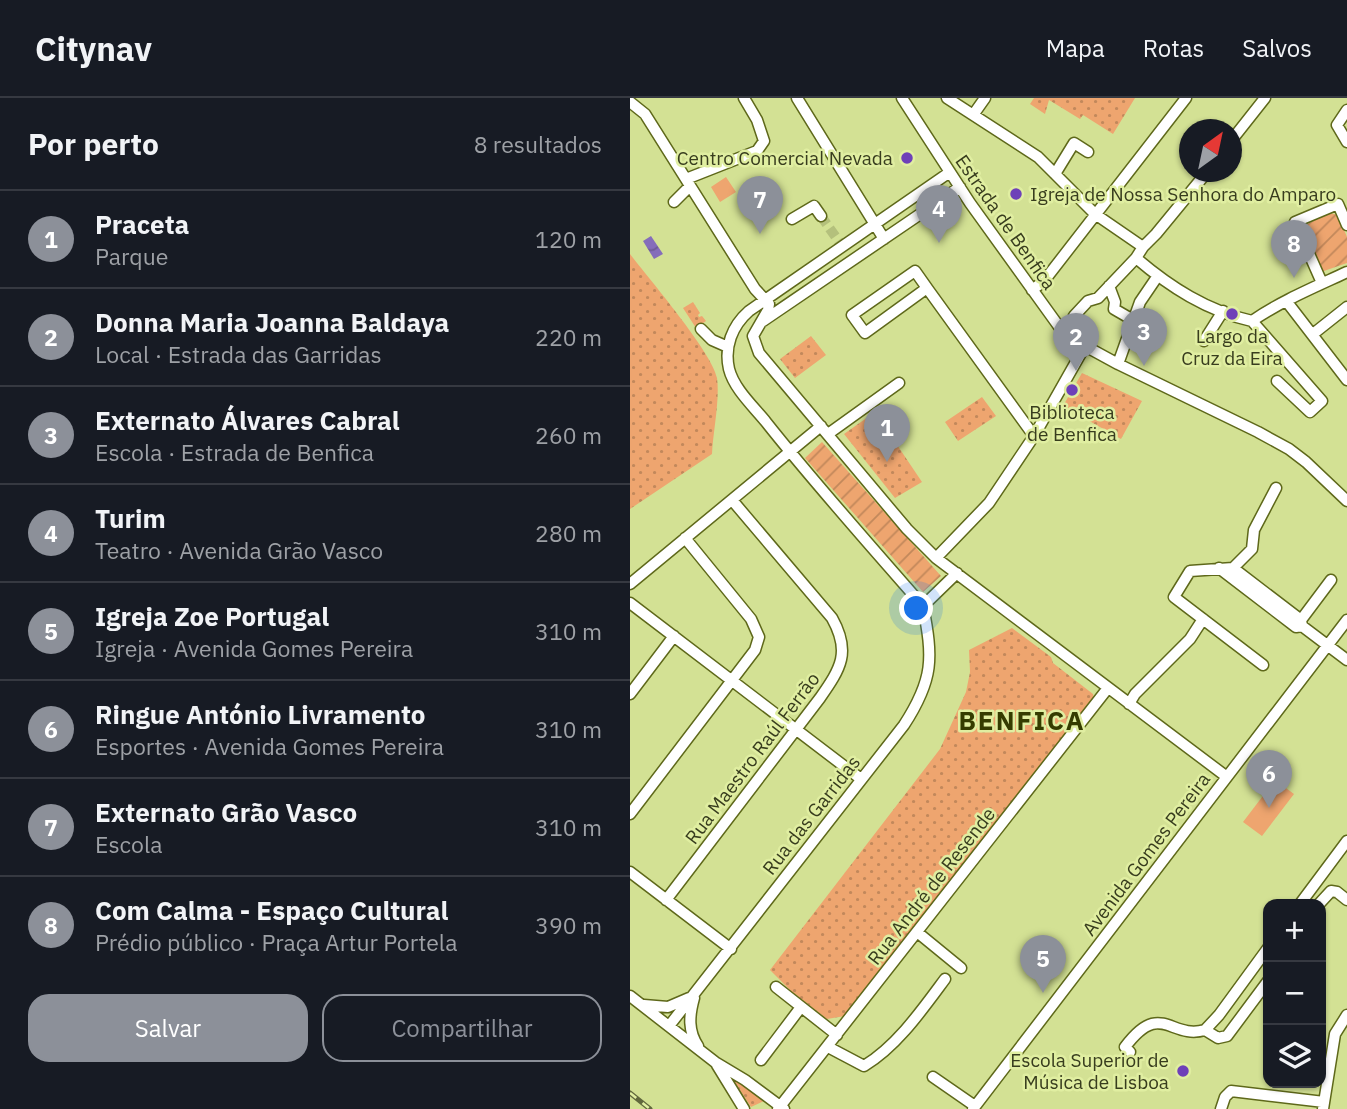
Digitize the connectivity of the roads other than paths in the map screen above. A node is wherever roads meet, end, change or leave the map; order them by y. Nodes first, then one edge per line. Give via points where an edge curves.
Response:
1 (744, 98) edge
2 (797, 98) edge
3 (902, 98) edge
4 (947, 98) edge
5 (985, 98) edge
6 (1186, 98) edge
7 (1265, 98) edge
8 (630, 102) edge
9 (1347, 110) edge
10 (974, 116) junction
11 (1242, 127) edge
12 (1347, 142) edge
13 (1088, 152) dead end
14 (950, 172) junction
15 (1055, 174) junction
16 (1199, 182) edge
17 (688, 183) junction
18 (960, 187) junction
19 (674, 202) dead end
20 (1095, 215) junction
21 (821, 216) dead end
22 (792, 219) dead end
23 (875, 224) junction
24 (1347, 225) edge
25 (884, 239) junction
26 (1143, 247) junction
27 (1136, 258) junction
28 (1347, 272) edge
29 (1157, 277) junction
30 (1322, 283) junction
31 (1109, 286) junction
32 (927, 288) junction
33 (1032, 290) junction
34 (765, 299) junction
35 (1287, 302) junction
36 (1347, 307) edge
37 (1223, 311) junction
38 (1074, 316) dead end
39 (1133, 320) junction
40 (1252, 321) junction
41 (758, 325) junction
42 (701, 329) dead end
43 (1313, 334) junction
44 (1203, 341) dead end
45 (1085, 346) junction
46 (728, 347) junction
47 (1118, 364) junction
48 (1347, 380) edge
49 (1277, 381) dead end
50 (899, 383) dead end
51 (824, 430) junction
52 (1034, 436) junction
53 (790, 452) junction
54 (1276, 488) dead end
55 (732, 500) junction
56 (1347, 500) edge
57 (685, 538) junction
58 (936, 558) junction
59 (1219, 568) junction
60 (1233, 568) junction
61 (957, 573) junction
62 (1331, 580) dead end
63 (630, 584) edge
64 (630, 603) edge
65 (923, 606) junction
66 (1203, 619) junction
67 (1347, 620) edge
68 (1302, 623) junction
69 (674, 636) junction
70 (1328, 646) junction
71 (1347, 660) edge
72 (1263, 665) dead end
73 (732, 680) junction
74 (1108, 688) junction
75 (630, 694) edge
76 (1129, 704) junction
77 (796, 729) junction
78 (1227, 777) junction
79 (862, 779) junction
80 (630, 814) edge
81 (1347, 841) edge
82 (630, 872) edge
83 (1304, 899) edge
84 (1324, 899) edge
85 (666, 900) junction
86 (1347, 900) edge
87 (917, 932) junction
88 (731, 949) junction
89 (1263, 955) edge
90 (961, 968) dead end
91 (945, 979) dead end
92 (776, 987) dead end
93 (1263, 988) edge
94 (630, 996) edge
95 (695, 996) junction
96 (641, 1005) junction
97 (801, 1007) junction
98 (1347, 1015) edge
99 (669, 1026) junction
100 (1205, 1030) junction
101 (837, 1035) junction
102 (828, 1046) junction
103 (1130, 1052) dead end
104 (703, 1053) junction
105 (761, 1060) dead end
106 (715, 1062) junction
107 (933, 1077) dead end
108 (1324, 1106) edge
109 (781, 1108) edge
110 (974, 1108) edge
111 (744, 1109) edge
112 (1221, 1109) edge

1 - 17 street via 764,141 757,151
2 - 23 street
3 - 14 street, Estrada de Benfica
4 - 10 street
5 - 10 street
6 - 20 street
7 - 11 street
8 - 17 street via 645,114
9 - 12 street via 1337,125
10 - 15 street via 1038,157
13 - 15 street via 1074,143
14 - 18 street, Estrada de Benfica
14 - 23 street
15 - 20 street
16 - 26 street
17 - 19 street
17 - 34 street
18 - 25 street
18 - 33 street, Estrada de Benfica
20 - 26 street
20 - 33 street
21 - 22 street via 814,206
23 - 25 street
23 - 34 street
24 - 30 street via 1338,204 1295,222
25 - 41 street
26 - 27 street
27 - 29 street
27 - 31 street
28 - 30 street
29 - 37 street
29 - 39 street
30 - 35 street
31 - 38 street
31 - 39 street via 1114,309
32 - 32 street via 915,271 852,316 865,332
32 - 52 street
33 - 45 street, Estrada de Benfica via 1060,328
34 - 41 street via 769,307
34 - 46 street via 733,331
35 - 40 street
35 - 43 street
36 - 43 street
37 - 40 street
37 - 44 street
39 - 47 street
40 - 49 street via 1322,401 1310,412
41 - 51 street via 753,336 759,353
42 - 46 street
43 - 48 street
45 - 47 street, Estrada de Benfica
45 - 52 street
46 - 53 street via 734,382
47 - 56 street, Estrada de Benfica via 1289,449
50 - 51 street
51 - 53 street
51 - 58 street
52 - 58 street via 982,512
53 - 55 street
53 - 65 street
54 - 60 street via 1254,530 1252,549
55 - 57 street
55 - 77 street, Rua Maestro Raúl Ferrão via 840,632 842,658 836,675
57 - 63 street
57 - 73 street via 756,628 755,650
58 - 61 street
59 - 60 street
59 - 66 street via 1191,571 1174,597
59 - 68 street via 1296,626
60 - 68 street
61 - 65 street
61 - 74 street
62 - 68 street
64 - 69 street
65 - 79 street, Rua das Garridas via 930,639 927,681 904,725
66 - 72 street
66 - 76 street
67 - 70 street, Avenida Gomes Pereira
68 - 70 street
69 - 73 street
69 - 75 street
70 - 71 street
70 - 78 street, Avenida Gomes Pereira
73 - 77 street
73 - 80 street
74 - 76 street
74 - 87 street, Rua André de Resende
76 - 78 street
77 - 79 street
77 - 85 street, Rua Maestro Raúl Ferrão
78 - 110 street, Avenida Gomes Pereira
79 - 88 street, Rua das Garridas
81 - 83 street
82 - 85 street
84 - 86 street via 1331,891
85 - 88 street
87 - 90 street
87 - 101 street, Rua André de Resende
88 - 95 street, Rua das Garridas
89 - 100 street
91 - 102 street via 910,1024 864,1066
92 - 97 street
93 - 100 street via 1227,1036 1218,1038
94 - 96 street
95 - 96 street via 668,1007
95 - 99 street, Rua das Garridas
95 - 104 street via 690,1028
96 - 99 street
97 - 101 street
97 - 105 street
98 - 108 street via 1335,1034
99 - 104 street
100 - 103 street via 1187,1031 1164,1022 1149,1024 1125,1047
101 - 102 street, Rua André de Resende
102 - 109 street, Rua André de Resende
104 - 106 street
106 - 109 street
106 - 111 street
107 - 110 street
108 - 112 street via 1231,1091

